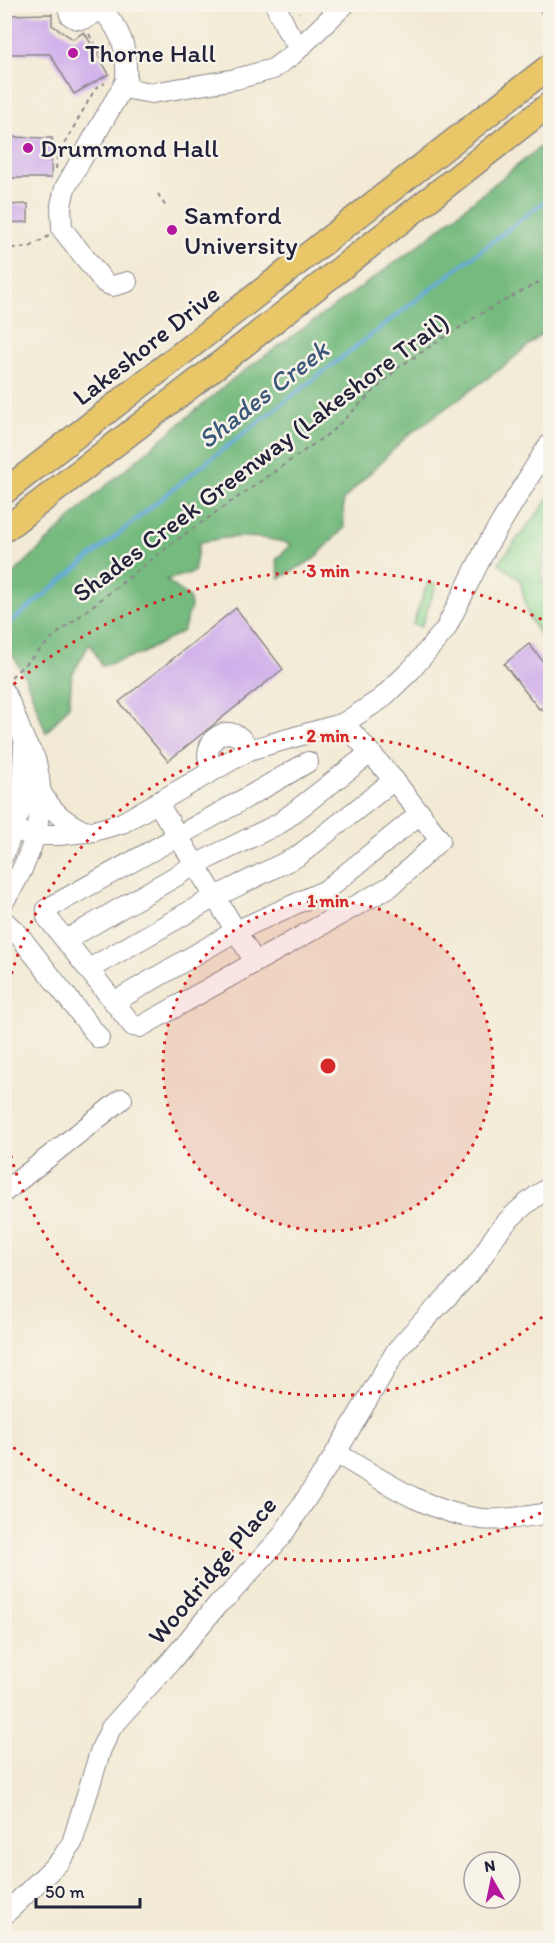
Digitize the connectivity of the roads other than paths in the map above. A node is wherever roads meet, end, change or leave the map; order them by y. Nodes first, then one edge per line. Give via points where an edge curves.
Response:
1 (68, 4) edge
2 (275, 4) edge
3 (345, 4) edge
4 (99, 6) edge
5 (299, 47) junction
6 (550, 66) edge
7 (117, 83) junction
8 (550, 104) edge
9 (127, 282) dead end
10 (550, 444) edge
11 (4, 492) edge
12 (4, 530) edge
13 (4, 692) edge
14 (344, 723) junction
15 (24, 742) junction
16 (249, 750) junction
17 (370, 753) junction
18 (308, 762) dead end
19 (212, 770) junction
20 (394, 780) junction
21 (41, 792) junction
22 (157, 802) junction
23 (421, 813) junction
24 (14, 831) junction
25 (86, 832) junction
26 (35, 835) junction
27 (177, 835) junction
28 (4, 854) edge
29 (195, 865) junction
30 (215, 897) junction
31 (4, 901) edge
32 (4, 921) edge
33 (236, 931) junction
34 (66, 940) junction
35 (255, 963) junction
36 (89, 969) junction
37 (114, 1002) junction
38 (99, 1038) dead end
39 (123, 1099) dead end
40 (550, 1186) edge
41 (4, 1192) edge
42 (336, 1453) junction
43 (550, 1513) edge
44 (4, 1915) edge

1 - 4 street via 70,15 82,20
2 - 5 street
3 - 5 street
4 - 7 street via 115,24 125,45 126,81
5 - 7 street via 273,69 236,79 152,93
6 - 11 main road, Lakeshore Drive
7 - 9 street via 72,172 61,205 63,229 105,284
8 - 12 main road
10 - 14 street via 488,544 445,630 381,699
13 - 15 street
14 - 16 street
14 - 17 street
15 - 21 street via 35,759
15 - 24 street via 21,808
16 - 19 street
16 - 19 street via 237,735 220,735 208,750
17 - 20 street
17 - 29 street via 280,823
18 - 27 street
19 - 22 street
20 - 23 street
20 - 30 street via 298,856
21 - 25 street via 57,814
21 - 26 street
22 - 25 street via 122,823
22 - 27 street
23 - 33 street via 326,890
23 - 35 street via 440,840 391,886
24 - 26 street
24 - 28 street
25 - 26 street
26 - 31 street
27 - 29 street
27 - 34 street via 47,909 47,917
29 - 30 street
29 - 34 street
30 - 33 street
30 - 36 street
32 - 38 street
33 - 35 street
33 - 37 street
34 - 36 street
35 - 37 street via 140,1027 134,1026
36 - 37 street
39 - 41 street
40 - 42 street, Woodridge Place via 509,1220 478,1263 407,1339
42 - 43 street via 445,1511 482,1519
42 - 44 street, Woodridge Place via 279,1540 111,1728 72,1843 60,1861

